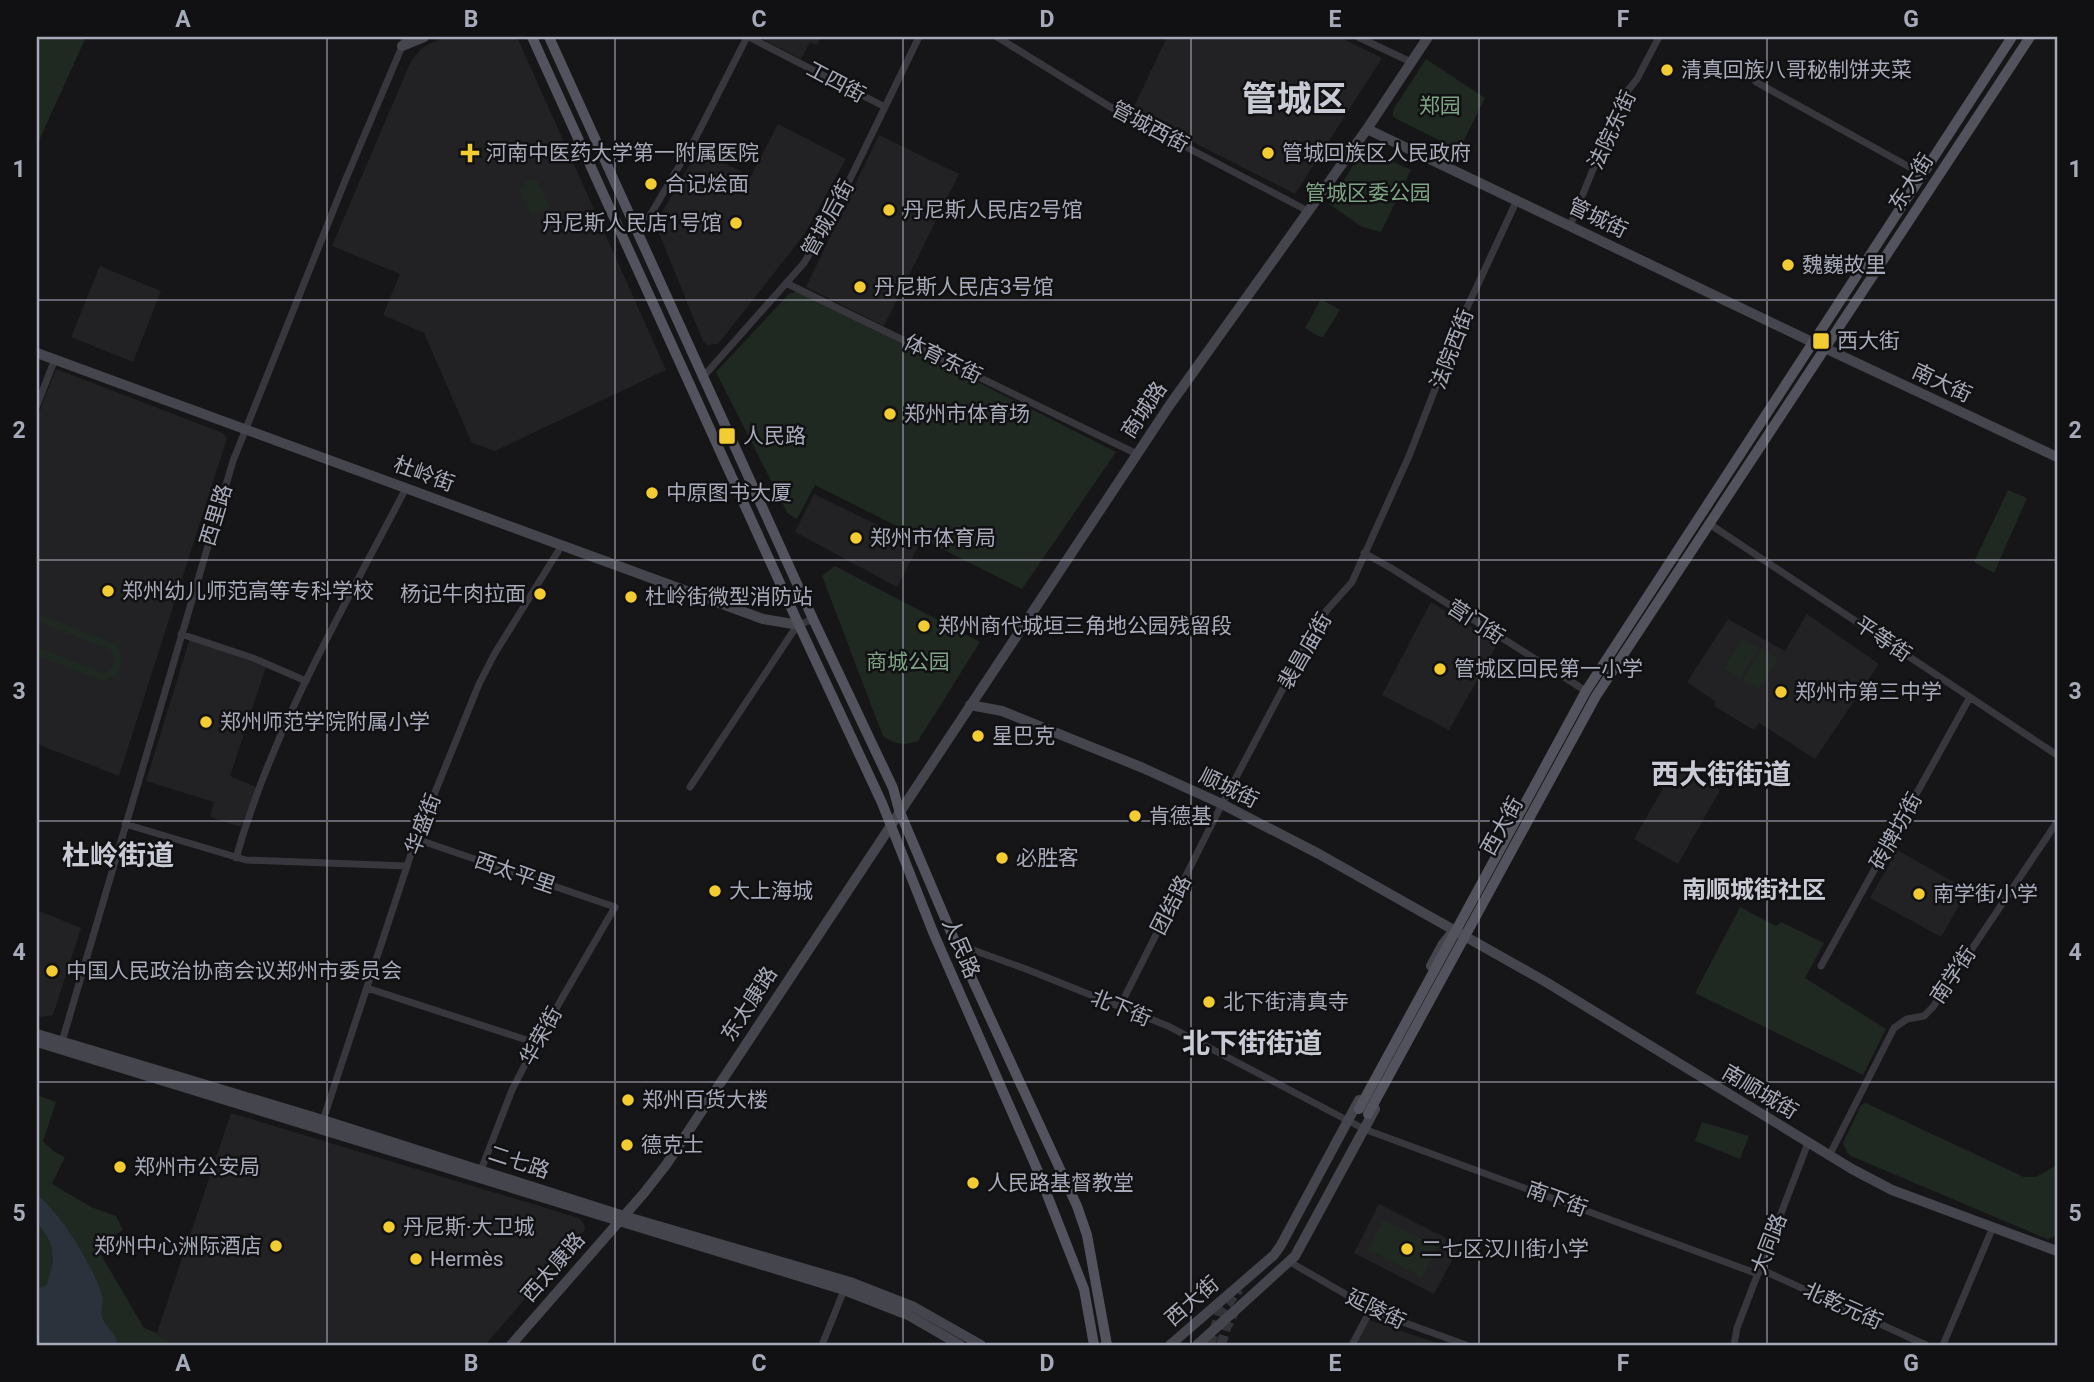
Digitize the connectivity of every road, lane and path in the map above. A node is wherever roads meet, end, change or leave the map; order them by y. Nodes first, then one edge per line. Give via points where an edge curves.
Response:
1 (424, 37) edge
2 (532, 37) edge
3 (549, 37) edge
4 (748, 37) edge
5 (919, 37) edge
6 (997, 37) edge
7 (1358, 37) edge
8 (1428, 37) edge
9 (1659, 37) edge
10 (2012, 37) edge
11 (2030, 37) edge
12 (404, 42) edge
13 (1411, 62) junction
14 (1756, 82) dead end
15 (885, 107) junction
16 (1367, 130) junction
17 (1922, 174) junction
18 (1517, 200) junction
19 (1308, 211) junction
20 (1570, 226) junction
21 (639, 234) junction
22 (786, 283) junction
23 (1812, 342) junction
24 (1824, 348) junction
25 (37, 353) edge
26 (55, 359) junction
27 (703, 377) junction
28 (37, 405) edge
29 (245, 429) junction
30 (1137, 454) junction
31 (2057, 457) edge
32 (406, 488) junction
33 (1389, 500) joint
34 (1708, 523) junction
35 (562, 545) junction
36 (1364, 553) junction
37 (813, 619) junction
38 (799, 625) junction
39 (181, 634) junction
40 (306, 681) junction
41 (1586, 691) junction
42 (1970, 697) junction
43 (970, 705) junction
44 (2057, 755) edge
45 (690, 786) dead end
46 (1222, 804) junction
47 (900, 810) junction
48 (2057, 822) edge
49 (125, 824) junction
50 (889, 825) junction
51 (416, 839) junction
52 (236, 858) junction
53 (407, 866) junction
54 (615, 907) joint
55 (1460, 932) junction
56 (956, 944) junction
57 (1821, 966) dead end
58 (366, 988) junction
59 (1120, 1006) junction
60 (37, 1034) edge
61 (37, 1042) edge
62 (536, 1043) junction
63 (60, 1045) junction
64 (1364, 1111) dead end
65 (323, 1120) junction
66 (1356, 1124) junction
67 (1808, 1143) junction
68 (1829, 1156) junction
69 (481, 1170) junction
70 (621, 1219) junction
71 (1993, 1227) junction
72 (2057, 1245) edge
73 (2044, 1246) junction
74 (2057, 1251) edge
75 (1290, 1262) junction
76 (1759, 1271) junction
77 (844, 1290) junction
78 (1371, 1309) junction
79 (511, 1345) edge
80 (822, 1345) edge
81 (960, 1345) edge
82 (981, 1345) edge
83 (1094, 1345) edge
84 (1107, 1345) edge
85 (1170, 1345) edge
86 (1197, 1345) edge
87 (1352, 1345) edge
88 (1466, 1345) edge
89 (1734, 1345) edge
90 (1926, 1345) edge
91 (1943, 1345) edge

1 - 12 street
2 - 38 main road, 人民路
3 - 21 main road, 人民路
4 - 15 street, 工四街
4 - 21 street
5 - 15 street, 管城后街
6 - 19 street, 管城西街 via 1112,108
7 - 13 street
8 - 13 street, 商城路
9 - 20 street, 法院东街 via 1622,98
10 - 17 main road, 东大街
11 - 24 main road, 东大街
12 - 29 street, 西里路
13 - 16 street, 商城路
14 - 17 street
15 - 22 street, 管城后街 via 820,237
16 - 18 street, 管城街
16 - 19 street, 商城路
17 - 23 main road, 东大街
18 - 20 street, 管城街
18 - 33 street, 法院西街 via 1465,312
19 - 30 street, 商城路
20 - 23 street, 管城街
21 - 27 main road, 人民路
22 - 27 street, 管城后街
22 - 30 street, 体育东街
23 - 24 street, 南大街
23 - 41 main road, 西大街
24 - 31 street, 南大街
24 - 34 main road, 西大街
25 - 26 street, 杜岭街
26 - 28 street
26 - 29 street, 杜岭街
27 - 37 main road, 人民路
29 - 32 street, 杜岭街
29 - 39 street, 西里路
30 - 43 street, 商城路
32 - 35 street, 杜岭街
32 - 40 street
33 - 36 street, 裴昌庙街
34 - 42 street, 平等街
34 - 55 main road, 西大街 via 1596,696
35 - 38 street, 杜岭街 via 763,619
35 - 51 street, 华盛街 via 479,684
36 - 41 street, 营门街
36 - 46 street, 裴昌庙街 via 1352,582 1326,610
37 - 38 street
37 - 47 main road, 人民路
38 - 45 street
38 - 50 main road, 人民路
39 - 40 street
39 - 49 street, 西里路
40 - 52 street via 262,780
41 - 55 main road, 西大街
42 - 44 street, 平等街
42 - 57 street, 砖牌坊街
43 - 46 street, 顺城街 via 1002,711
43 - 47 street, 商城路
46 - 55 street, 顺城街
46 - 59 street, 团结路
47 - 50 street, 东太康路
47 - 56 main road, 人民路
48 - 68 street, 南学街 via 1933,1007 1894,1028
49 - 52 street
49 - 63 street, 西里路
50 - 70 street, 东太康路 via 666,1165
50 - 83 main road, 人民路 via 1037,1169 1084,1289
51 - 53 street, 华盛街
51 - 54 street, 西太平里
52 - 53 street
53 - 58 street, 华盛街
54 - 62 street, 华荣街
55 - 64 main road, 西大街
55 - 66 street, 西大街 via 1443,944
55 - 66 street, 西大街 via 1460,952
55 - 67 street, 南顺城街
56 - 59 street, 北下街
56 - 84 main road, 人民路 via 1077,1206 1087,1234
58 - 62 street
58 - 65 street, 华盛街
59 - 66 street, 北下街 via 1168,1026
60 - 63 street, 二七路
61 - 63 street, 二七路
62 - 69 street, 华荣街
63 - 65 street, 二七路
63 - 70 street, 二七路
65 - 69 street, 二七路
66 - 75 street, 西大街
66 - 76 street, 南下街
66 - 85 street, 西大街 via 1274,1255
67 - 68 street, 南顺城街
67 - 76 street, 大同路
68 - 71 street, 南顺城街 via 1892,1190
69 - 70 street, 二七路
70 - 77 street, 二七路
70 - 79 street, 西太康路
70 - 82 street, 二七路 via 887,1295
71 - 73 street, 南顺城街
71 - 91 street
72 - 73 street
73 - 74 street, 南顺城街
75 - 78 street, 延陵街
75 - 86 street, 西大街
76 - 89 street, 大同路
76 - 90 street, 北乾元街
77 - 80 street
77 - 81 street, 二七路 via 908,1315
78 - 87 street
78 - 88 street, 延陵街

